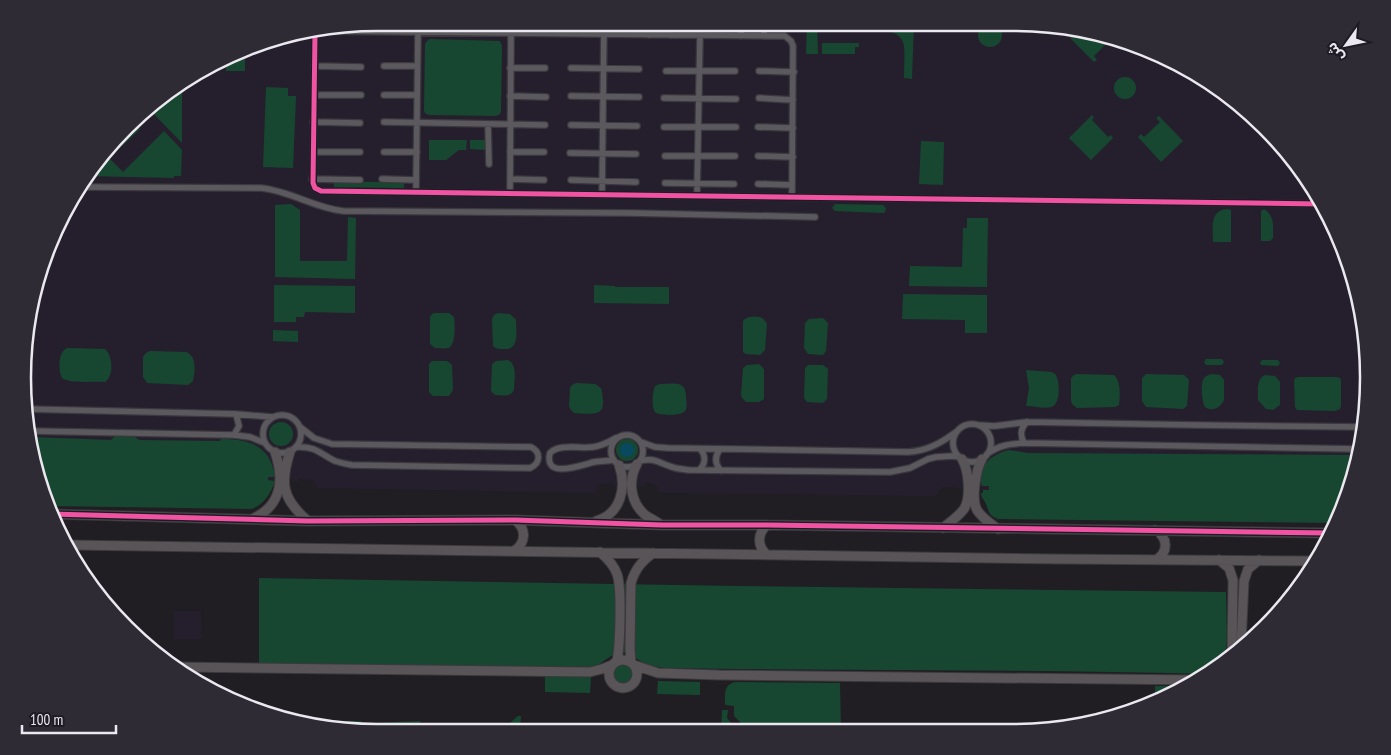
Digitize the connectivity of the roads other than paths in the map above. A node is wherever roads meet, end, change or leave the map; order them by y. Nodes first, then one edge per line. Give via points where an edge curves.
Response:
1 (368, 31) edge
2 (670, 31) edge
3 (741, 31) edge
4 (764, 31) edge
5 (418, 32) junction
6 (429, 32) joint
7 (463, 32) joint
8 (511, 33) junction
9 (529, 33) joint
10 (562, 34) joint
11 (604, 34) junction
12 (649, 34) joint
13 (670, 35) junction
14 (700, 35) junction
15 (741, 36) junction
16 (764, 36) junction
17 (315, 37) edge
18 (314, 66) junction
19 (361, 66) dead end
20 (384, 66) dead end
21 (417, 66) junction
22 (510, 68) junction
23 (545, 68) dead end
24 (571, 68) dead end
25 (604, 69) junction
26 (639, 69) dead end
27 (666, 71) dead end
28 (699, 71) junction
29 (735, 71) dead end
30 (759, 71) dead end
31 (794, 72) junction
32 (314, 94) junction
33 (361, 95) dead end
34 (384, 95) dead end
35 (417, 95) junction
36 (510, 96) junction
37 (571, 96) dead end
38 (546, 97) dead end
39 (603, 97) junction
40 (639, 97) dead end
41 (664, 98) dead end
42 (699, 98) junction
43 (759, 98) dead end
44 (736, 99) dead end
45 (793, 100) junction
46 (313, 122) junction
47 (384, 122) dead end
48 (417, 122) junction
49 (360, 123) dead end
50 (488, 124) junction
51 (510, 124) junction
52 (544, 125) dead end
53 (571, 125) dead end
54 (603, 125) junction
55 (637, 126) dead end
56 (664, 126) dead end
57 (698, 127) junction
58 (736, 127) dead end
59 (758, 127) dead end
60 (793, 128) junction
61 (313, 152) junction
62 (360, 152) dead end
63 (384, 152) dead end
64 (417, 152) junction
65 (510, 152) junction
66 (544, 152) dead end
67 (570, 153) dead end
68 (602, 154) junction
69 (636, 154) dead end
70 (665, 156) dead end
71 (698, 156) junction
72 (735, 156) dead end
73 (758, 156) dead end
74 (793, 157) junction
75 (489, 164) dead end
76 (510, 178) junction
77 (312, 179) junction
78 (382, 179) dead end
79 (360, 180) dead end
80 (416, 180) junction
81 (544, 180) dead end
82 (571, 180) dead end
83 (602, 181) junction
84 (636, 182) dead end
85 (665, 183) dead end
86 (697, 183) junction
87 (734, 184) dead end
88 (758, 184) dead end
89 (792, 185) junction
90 (89, 187) edge
91 (416, 192) junction
92 (510, 194) junction
93 (602, 195) junction
94 (697, 196) junction
95 (792, 197) junction
96 (1313, 204) edge
97 (815, 217) dead end
98 (33, 409) edge
99 (236, 414) junction
100 (272, 417) junction
101 (1026, 422) junction
102 (978, 425) junction
103 (300, 427) junction
104 (1356, 427) edge
105 (35, 431) edge
106 (956, 432) junction
107 (234, 435) junction
108 (616, 438) junction
109 (641, 442) junction
110 (265, 443) junction
111 (1024, 443) junction
112 (1352, 448) edge
113 (293, 449) junction
114 (700, 449) junction
115 (720, 449) junction
116 (275, 452) junction
117 (985, 456) junction
118 (961, 458) junction
119 (616, 463) junction
120 (638, 463) junction
121 (699, 470) junction
122 (722, 471) junction
123 (282, 472) junction
124 (972, 480) junction
125 (627, 493) junction
126 (276, 497) junction
127 (287, 497) junction
128 (965, 508) junction
129 (976, 508) junction
130 (60, 514) edge
131 (69, 514) junction
132 (61, 518) edge
133 (252, 519) junction
134 (515, 520) junction
135 (308, 521) junction
136 (591, 522) junction
137 (662, 525) junction
138 (767, 525) junction
139 (943, 528) junction
140 (998, 529) junction
141 (1155, 530) junction
142 (1323, 533) edge
143 (75, 545) edge
144 (514, 551) junction
145 (600, 552) junction
146 (653, 553) junction
147 (767, 555) junction
148 (1156, 560) junction
149 (1219, 560) junction
150 (1259, 560) junction
151 (1307, 561) edge
152 (620, 591) junction
153 (630, 591) junction
154 (1238, 606) junction
155 (1240, 639) edge
156 (1233, 645) edge
157 (615, 663) junction
158 (632, 664) junction
159 (188, 667) edge
160 (590, 672) junction
161 (658, 673) junction
162 (1182, 680) edge
163 (612, 682) junction
164 (634, 682) junction

1 - 5 street
2 - 13 street
3 - 15 street
4 - 16 street
5 - 6 street
5 - 21 street
6 - 7 street
7 - 8 street
8 - 9 street
8 - 22 street
9 - 10 street
10 - 11 street
11 - 12 street
11 - 25 street
12 - 13 street
13 - 14 street
14 - 15 street
14 - 28 street
15 - 16 street
16 - 31 street via 782,36 791,41
17 - 18 street
18 - 19 street
18 - 32 street
20 - 21 street
21 - 35 street
22 - 23 street
22 - 36 street
24 - 25 street
25 - 26 street
25 - 39 street
27 - 28 street
28 - 29 street
28 - 42 street
30 - 31 street
31 - 45 street
32 - 33 street
32 - 46 street
34 - 35 street
35 - 48 street
36 - 38 street
36 - 51 street
37 - 39 street
39 - 40 street
39 - 54 street
41 - 42 street
42 - 44 street
42 - 57 street
43 - 45 street
45 - 60 street
46 - 49 street
46 - 61 street
47 - 48 street
48 - 50 street
48 - 64 street
50 - 51 street
50 - 75 street
51 - 52 street
51 - 65 street
53 - 54 street
54 - 55 street
54 - 68 street
56 - 57 street
57 - 58 street
57 - 71 street
59 - 60 street
60 - 74 street
61 - 62 street
61 - 77 street
63 - 64 street
64 - 80 street
65 - 66 street
65 - 76 street
67 - 68 street
68 - 69 street
68 - 83 street
70 - 71 street
71 - 72 street
71 - 86 street
73 - 74 street
74 - 89 street
76 - 81 street
76 - 92 street
77 - 79 street
77 - 91 street via 314,186 321,191
78 - 80 street
80 - 91 street
82 - 83 street
83 - 84 street
83 - 93 street
85 - 86 street
86 - 87 street
86 - 94 street
88 - 89 street
89 - 95 street
90 - 97 street via 262,188 343,211
91 - 92 street
92 - 93 street
93 - 94 street
94 - 95 street
95 - 96 street
98 - 99 street
99 - 100 street
99 - 107 street via 239,426
100 - 103 street via 289,416
100 - 110 street via 263,431
101 - 102 street
101 - 104 street
101 - 111 street via 1021,434
102 - 106 street via 964,426
102 - 117 street via 990,437
103 - 113 street via 300,441
103 - 113 street via 314,438 332,444 531,447 539,458 530,468 352,465 310,448
105 - 107 street
106 - 115 street via 932,447 915,451
106 - 118 street via 953,443
107 - 110 street
108 - 109 street via 630,434
108 - 119 street via 611,449
108 - 119 street via 600,446 558,447 550,452 549,457 552,466 562,469 596,462
109 - 114 street via 664,448
109 - 120 street via 643,454
110 - 116 street
111 - 112 street
111 - 117 street via 1007,444
113 - 116 street via 285,453
113 - 123 street
114 - 115 street
114 - 121 street via 704,460
115 - 122 street via 716,462
116 - 123 street
117 - 118 street via 970,462
117 - 124 street
118 - 122 street via 936,457 890,472
118 - 124 street
119 - 120 street via 628,467
119 - 125 street
120 - 121 street via 654,460 677,468
120 - 125 street
121 - 122 street
123 - 126 street
123 - 127 street
124 - 128 street
124 - 129 street
125 - 136 street via 613,511
125 - 137 street via 645,514
126 - 127 street
126 - 133 street via 263,514
127 - 135 street
128 - 129 street
128 - 139 street
129 - 140 street
130 - 131 street
131 - 132 street
131 - 133 street
133 - 135 street
134 - 135 street
134 - 136 street
134 - 144 street via 524,536
136 - 137 street
137 - 138 street
138 - 139 street
138 - 147 street via 760,534 762,549
139 - 140 street
140 - 141 street
141 - 142 street
141 - 148 street via 1166,543 1164,553
143 - 144 street
144 - 145 street
145 - 146 street
145 - 152 street via 614,568
146 - 147 street
146 - 153 street via 634,573
147 - 148 street
148 - 149 street
149 - 150 street
149 - 154 street via 1232,573
150 - 151 street
150 - 154 street via 1245,575
152 - 153 street
152 - 157 street
153 - 158 street
154 - 155 street
154 - 156 street
157 - 158 street via 624,660
157 - 160 street
157 - 163 street via 609,673
158 - 161 street
158 - 164 street via 637,674
159 - 160 street
160 - 163 street
161 - 162 street
161 - 164 street
163 - 164 street via 625,688

